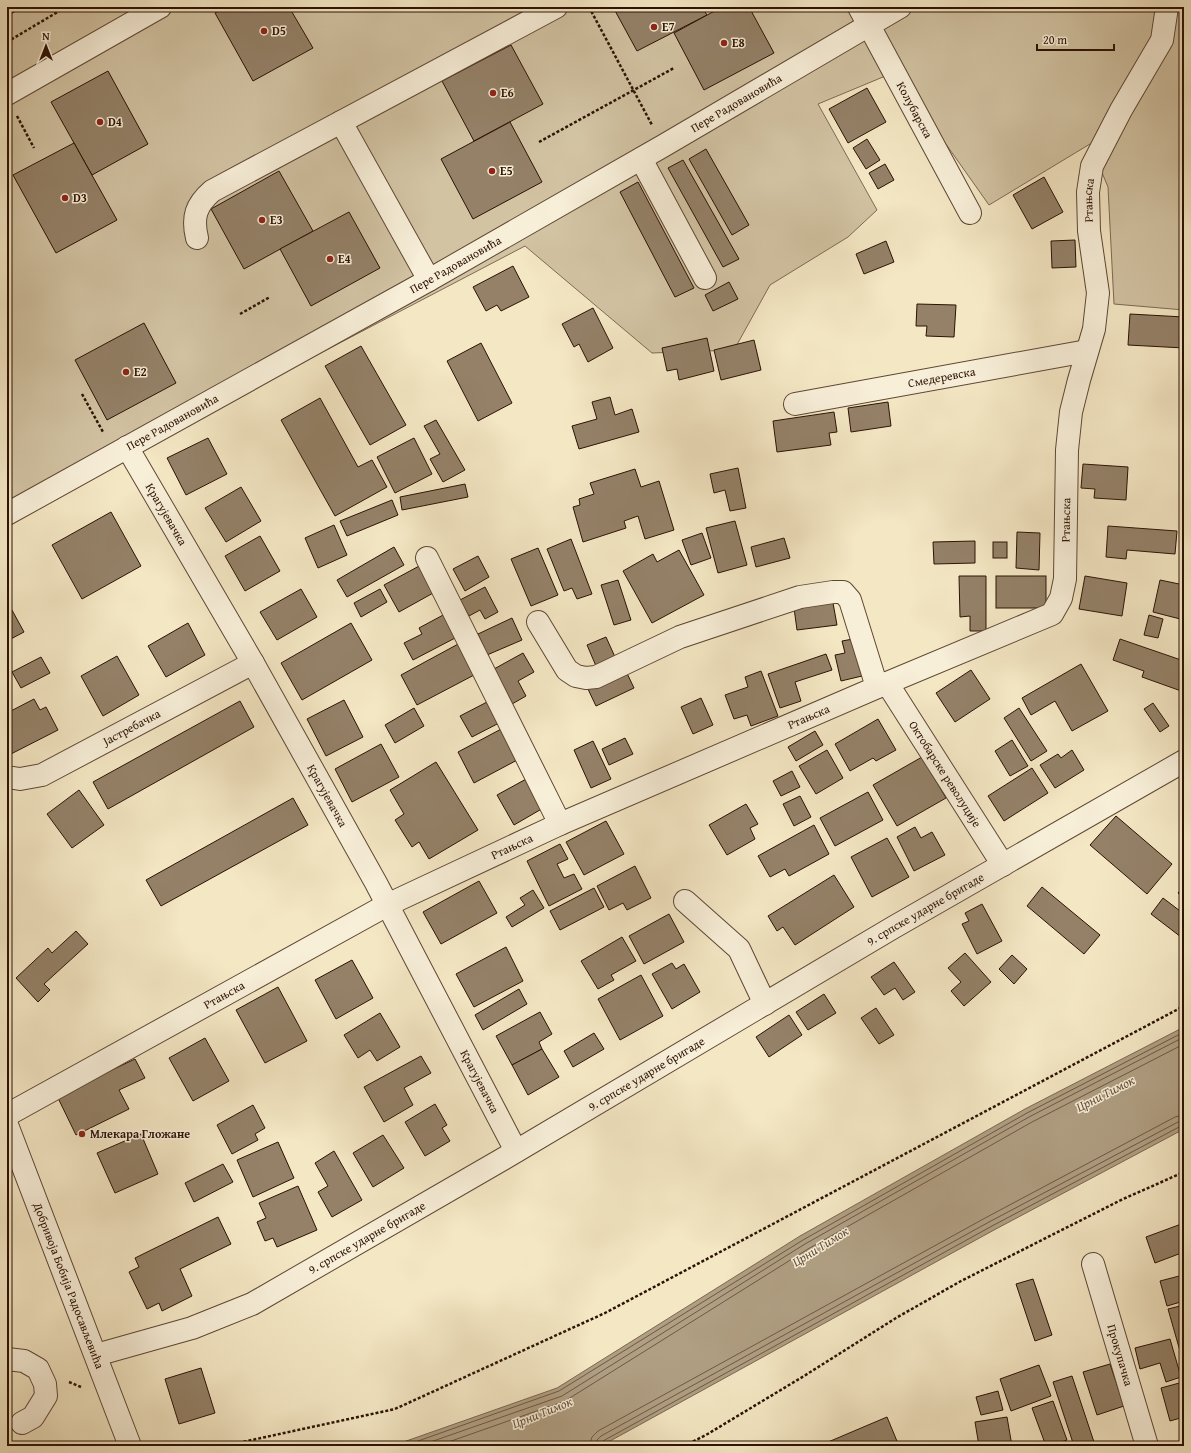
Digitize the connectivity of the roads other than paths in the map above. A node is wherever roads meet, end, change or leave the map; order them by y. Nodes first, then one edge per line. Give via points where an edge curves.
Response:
1 (160, 7) edge
2 (556, 7) edge
3 (900, 7) edge
4 (1167, 7) edge
5 (864, 16) edge
6 (10, 102) edge
7 (341, 122) junction
8 (640, 159) junction
9 (970, 213) dead end
10 (197, 238) dead end
11 (705, 278) dead end
12 (428, 280) junction
13 (1087, 351) junction
14 (795, 404) dead end
15 (121, 450) junction
16 (7, 514) edge
17 (427, 558) dead end
18 (538, 622) dead end
19 (253, 663) junction
20 (882, 685) junction
21 (1184, 761) edge
22 (7, 777) edge
23 (560, 824) junction
24 (1003, 865) junction
25 (685, 901) dead end
26 (387, 905) junction
27 (765, 1004) junction
28 (7, 1115) edge
29 (7, 1125) edge
30 (516, 1151) junction
31 (1094, 1264) dead end
32 (96, 1355) junction
33 (7, 1359) edge
34 (22, 1423) dead end
35 (130, 1446) edge
36 (1147, 1446) edge

1 - 6 street
2 - 7 street
3 - 5 street, Пере Радовановића
4 - 13 street, Ртањска via 1162,40 1092,166 1088,192 1098,293 1094,329
5 - 8 street, Пере Радовановића
5 - 9 street, Колубарска
7 - 10 street via 212,191 203,199 197,210
7 - 12 street
8 - 11 street
8 - 12 street, Пере Радовановића
12 - 15 street, Пере Радовановића
13 - 14 street, Смедеревска
13 - 20 street, Ртањска via 1071,412 1067,450 1065,579 1052,614
15 - 16 street, Пере Радовановића
15 - 19 street, Крагујевачка
17 - 23 street
18 - 20 street, Октобарске револуције via 567,670 576,676 596,678 680,637 800,596 843,592 850,600
19 - 22 street, Јастребачка via 42,775 20,779
19 - 26 street, Крагујевачка
20 - 23 street, Ртањска
20 - 24 street, Октобарске револуције
21 - 24 street, 9. српске ударне бригаде
23 - 26 street, Ртањска
24 - 27 street, 9. српске ударне бригаде
25 - 27 street via 739,949
26 - 28 street, Ртањска
26 - 30 street, Крагујевачка
27 - 30 street, 9. српске ударне бригаде
29 - 32 street, Добривоја Бобија Радосављевића
30 - 32 street, 9. српске ударне бригаде via 252,1304 192,1328
31 - 36 street, Прокупачка
32 - 35 street, Добривоја Бобија Радосављевића
33 - 34 street via 24,1361 38,1369 45,1384 46,1396 33,1417

